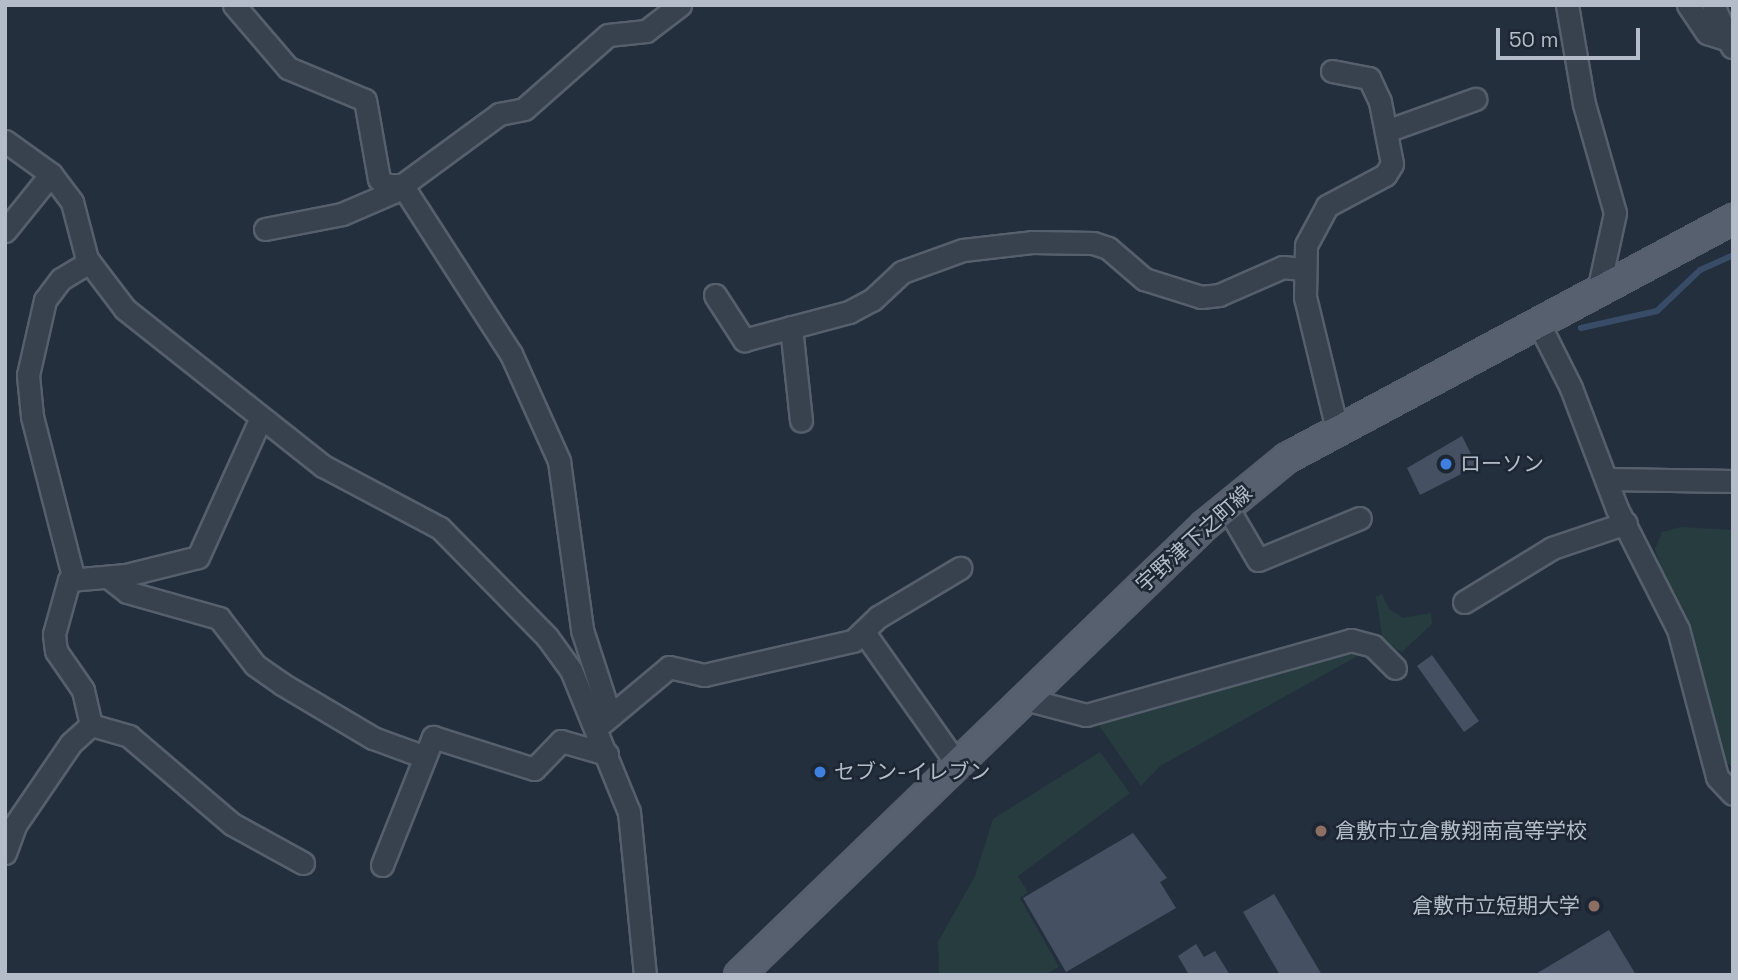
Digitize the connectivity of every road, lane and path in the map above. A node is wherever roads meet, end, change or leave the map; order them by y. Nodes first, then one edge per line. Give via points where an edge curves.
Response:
1 (234, 5) edge
2 (680, 5) edge
3 (1567, 5) edge
4 (1688, 5) edge
5 (1713, 5) edge
6 (1731, 44) edge
7 (1332, 71) dead end
8 (1475, 99) dead end
9 (1386, 131) junction
10 (5, 141) edge
11 (51, 174) junction
12 (402, 185) junction
13 (1733, 219) edge
14 (265, 229) dead end
15 (5, 231) edge
16 (89, 262) junction
17 (1302, 269) junction
18 (1598, 290) junction
19 (715, 295) dead end
20 (1538, 322) junction
21 (790, 327) junction
22 (260, 420) junction
23 (801, 420) dead end
24 (1337, 429) junction
25 (1608, 479) junction
26 (1733, 481) edge
27 (1227, 507) junction
28 (1360, 518) dead end
29 (1626, 523) junction
30 (960, 568) dead end
31 (108, 576) junction
32 (74, 579) junction
33 (1464, 602) dead end
34 (865, 634) junction
35 (1395, 668) dead end
36 (1026, 698) junction
37 (603, 722) junction
38 (92, 725) junction
39 (607, 754) junction
40 (425, 757) junction
41 (957, 764) junction
42 (1733, 794) edge
43 (5, 853) edge
44 (303, 863) dead end
45 (382, 864) dead end
46 (645, 975) edge
47 (739, 975) edge

1 - 12 street via 288,68 366,100 379,179 386,186
2 - 12 street via 646,31 607,35 524,109 499,114
3 - 18 street via 1584,104 1615,213
4 - 6 street via 1707,33
5 - 6 street
7 - 9 street via 1369,78
8 - 9 street
9 - 17 street via 1392,164 1385,175 1327,206 1306,245
10 - 11 street
11 - 15 street
11 - 16 street via 72,202
12 - 14 street via 356,210
12 - 37 street via 511,354 559,461 582,630
13 - 18 main road, 宇野津下之町線
16 - 22 street via 125,309
16 - 32 street via 61,279 45,300 28,375 32,416
17 - 21 street via 1283,267 1219,295 1201,297 1144,279 1108,248 1093,243 1032,242 935,256 902,272 872,300 849,312
17 - 24 street
18 - 20 main road, 宇野津下之町線
19 - 21 street via 744,340
20 - 24 main road, 宇野津下之町線
20 - 25 street
21 - 23 street
22 - 31 street via 198,557
22 - 37 street via 355,485 440,528 547,637
24 - 27 main road, 宇野津下之町線 via 1287,458
25 - 26 street
25 - 29 street
27 - 28 street via 1258,560
27 - 36 main road, 宇野津下之町線
29 - 33 street via 1552,548
29 - 42 street via 1678,629 1717,777
30 - 34 street via 878,617
31 - 32 street
31 - 40 street via 127,592 219,618 255,665 282,684 373,738
32 - 38 street via 54,634 56,652 83,690
34 - 37 street via 810,655 714,674 669,667
34 - 41 street
35 - 36 street via 1373,646 1351,640 1086,715
36 - 41 main road, 宇野津下之町線
37 - 39 street
38 - 43 street via 71,743 15,825
38 - 44 street via 130,736 232,824
39 - 40 street via 561,741 534,769 433,737
39 - 46 street via 629,812
40 - 45 street
41 - 47 main road, 宇野津下之町線

